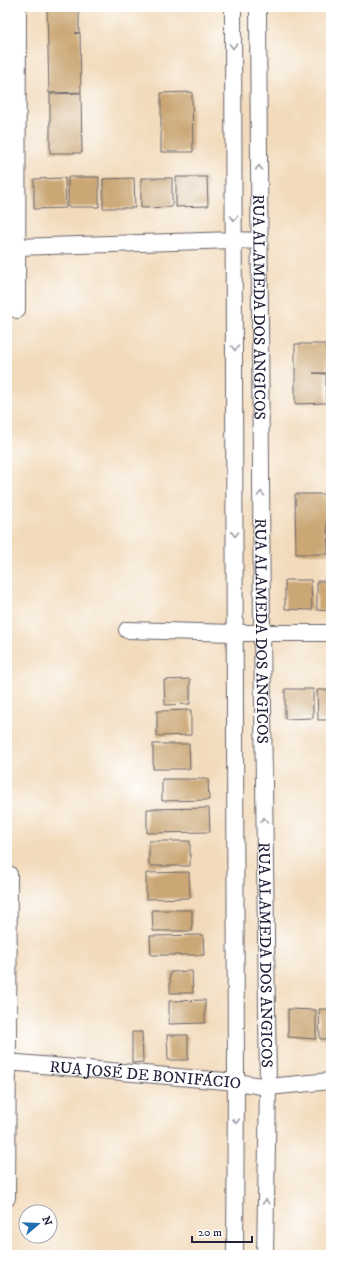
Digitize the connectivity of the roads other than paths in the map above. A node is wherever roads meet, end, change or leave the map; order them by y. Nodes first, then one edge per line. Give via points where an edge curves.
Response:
1 (18, 7) edge
2 (233, 7) edge
3 (258, 7) edge
4 (234, 240) junction
5 (259, 241) junction
6 (18, 247) junction
7 (18, 310) dead end
8 (127, 630) dead end
9 (262, 632) junction
10 (235, 633) junction
11 (331, 633) edge
12 (9, 874) dead end
13 (8, 1062) edge
14 (331, 1081) edge
15 (236, 1082) junction
16 (268, 1087) junction
17 (7, 1198) edge
18 (235, 1255) edge
19 (265, 1255) edge

1 - 6 street
2 -> 4 street, RUA ALAMEDA DOS ANGICOS
5 -> 3 street, RUA ALAMEDA DOS ANGICOS
4 - 5 street
4 - 6 street
4 -> 10 street, RUA ALAMEDA DOS ANGICOS
9 -> 5 street, RUA ALAMEDA DOS ANGICOS
6 - 7 street
8 - 10 street
9 - 10 street
9 - 11 street
16 -> 9 street, RUA ALAMEDA DOS ANGICOS
10 - 15 street, RUA ALAMEDA DOS ANGICOS
12 - 13 street
13 - 15 street, RUA JOSÉ DE BONIFÁCIO
13 - 17 street
14 - 16 street, RUA JOSÉ DE BONIFÁCIO
15 - 16 street, RUA JOSÉ DE BONIFÁCIO
15 -> 18 street, RUA ALAMEDA DOS ANGICOS
19 -> 16 street, RUA ALAMEDA DOS ANGICOS

